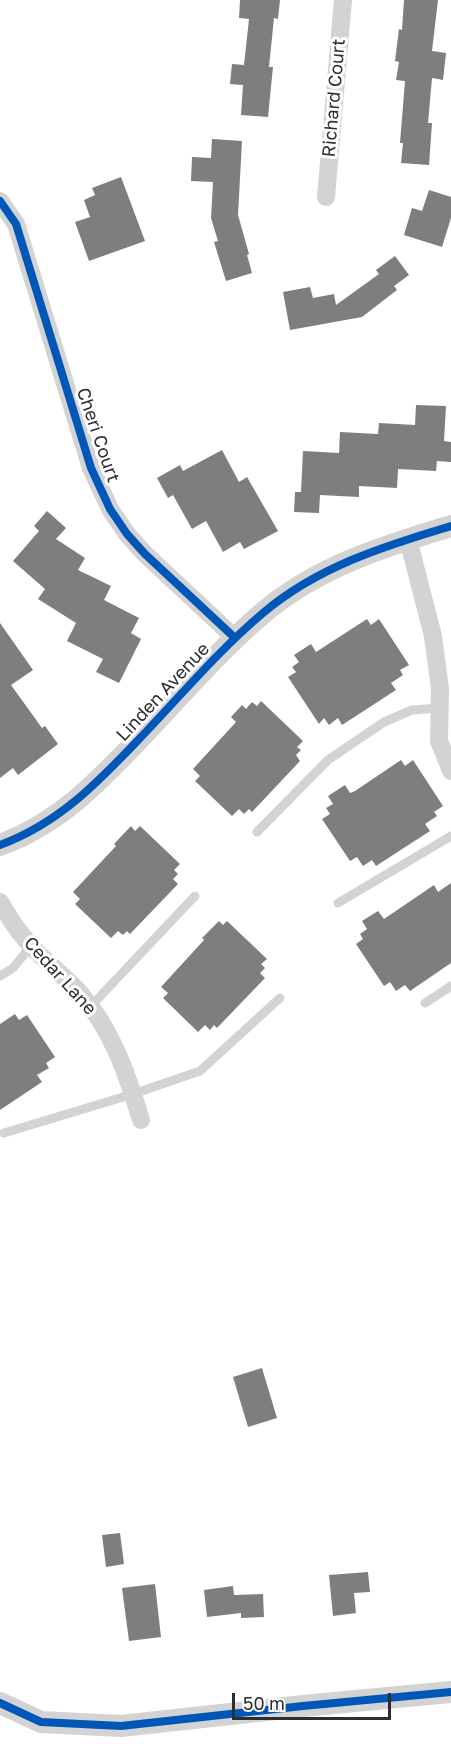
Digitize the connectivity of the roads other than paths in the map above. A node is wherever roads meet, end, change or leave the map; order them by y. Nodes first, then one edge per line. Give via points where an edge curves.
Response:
1 (343, 0) edge
2 (326, 197) dead end
3 (0, 201) edge
4 (451, 526) edge
5 (408, 539) junction
6 (235, 638) junction
7 (445, 687) edge
8 (439, 708) junction
9 (451, 771) edge
10 (257, 832) dead end
11 (451, 836) edge
12 (0, 845) edge
13 (195, 896) dead end
14 (0, 902) edge
15 (338, 903) dead end
16 (31, 946) junction
17 (0, 976) edge
18 (451, 986) edge
19 (280, 998) dead end
20 (425, 1003) dead end
21 (90, 1007) junction
22 (133, 1094) junction
23 (141, 1120) dead end
24 (4, 1132) dead end
25 (451, 1692) edge
26 (0, 1703) edge

1 - 2 street, Richard Court
3 - 6 street, Cheri Court via 16,224 91,468 110,509 145,554
4 - 5 street, Linden Avenue
5 - 6 street, Linden Avenue via 339,565 300,586
5 - 7 street
6 - 12 street, Linden Avenue via 80,799 50,821
7 - 8 street
8 - 9 street via 439,741
8 - 10 lane via 412,710 384,722 346,747 328,760
11 - 15 lane
13 - 21 lane
14 - 16 street, Cedar Lane
16 - 17 lane via 13,968
16 - 21 street, Cedar Lane
18 - 20 lane
19 - 22 lane via 200,1071
21 - 22 street, Cedar Lane via 117,1050
22 - 23 street, Cedar Lane
22 - 24 lane
25 - 26 street via 121,1726 41,1722

